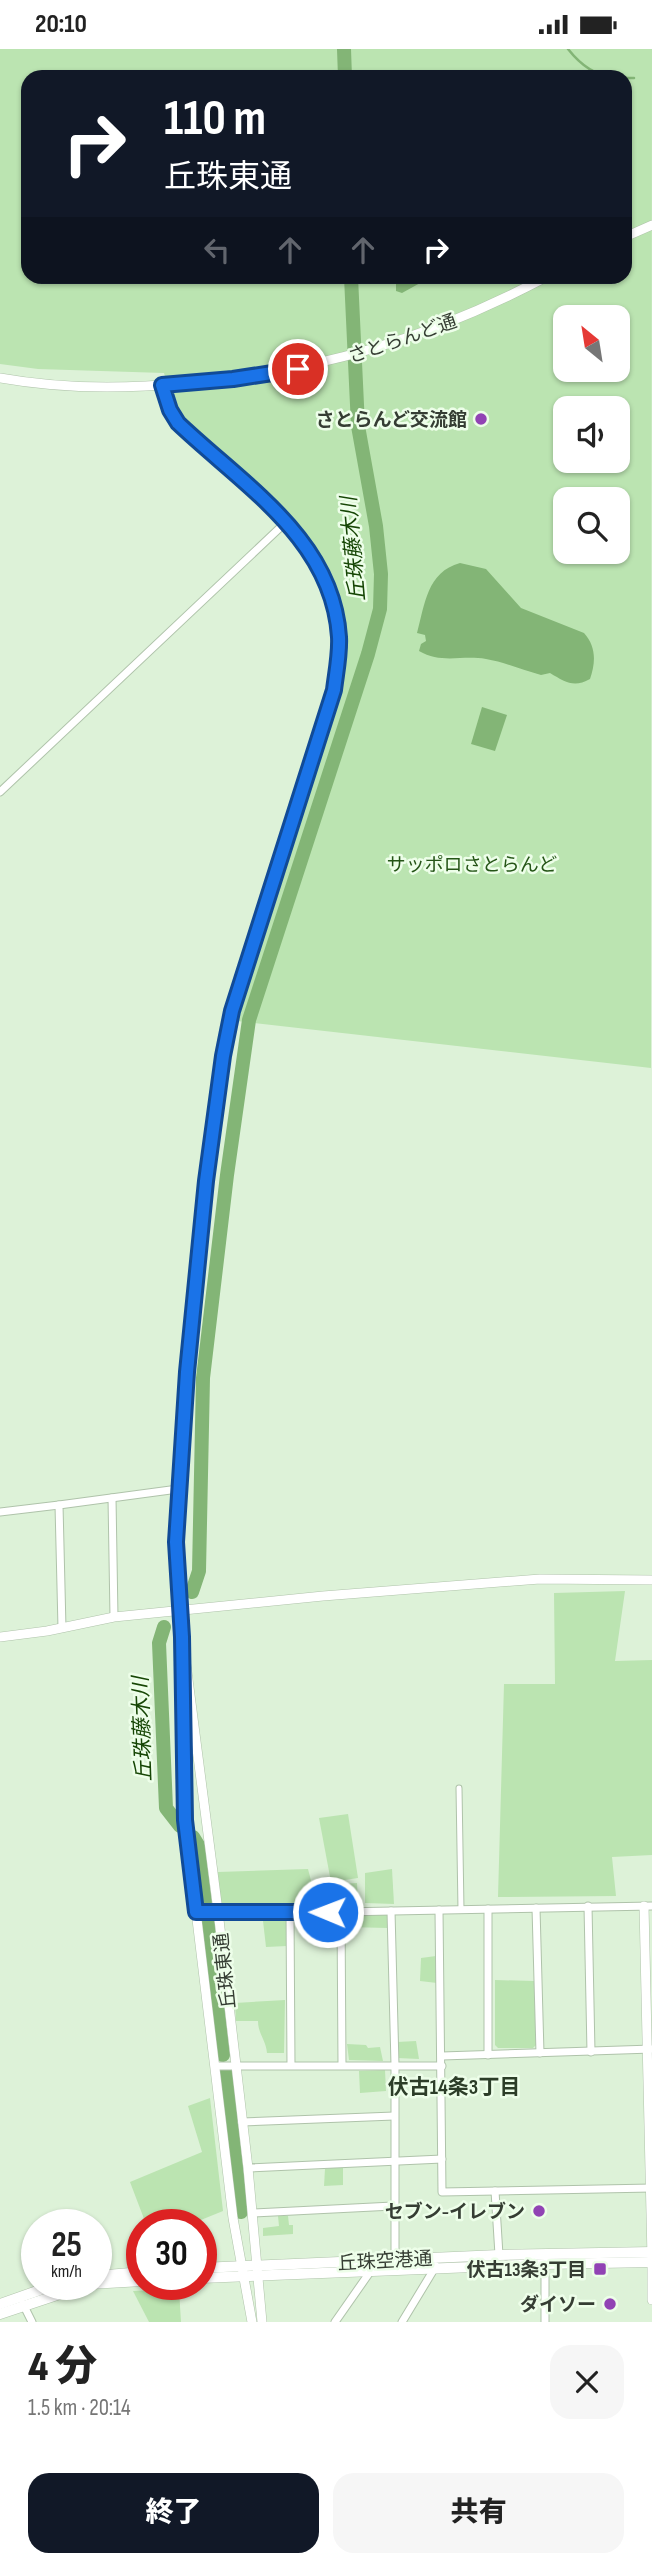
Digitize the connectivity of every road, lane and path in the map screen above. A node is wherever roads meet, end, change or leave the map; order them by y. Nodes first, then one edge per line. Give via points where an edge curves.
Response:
1 (652, 225) edge
2 (632, 234) edge
3 (532, 284) edge
4 (0, 377) edge
5 (162, 385) junction
6 (286, 522) junction
7 (0, 792) edge
8 (178, 1489) junction
9 (111, 1498) junction
10 (59, 1505) junction
11 (0, 1512) edge
12 (652, 1580) edge
13 (178, 1610) junction
14 (114, 1617) junction
15 (62, 1627) junction
16 (0, 1637) edge
17 (182, 1637) junction
18 (459, 1788) dead end
19 (588, 1906) junction
20 (648, 1906) edge
21 (536, 1908) junction
22 (488, 1909) junction
23 (439, 1910) junction
24 (461, 1910) junction
25 (218, 1911) junction
26 (290, 1911) junction
27 (391, 1911) junction
28 (196, 1912) junction
29 (341, 1912) junction
30 (650, 2049) edge
31 (590, 2052) junction
32 (540, 2053) junction
33 (488, 2055) junction
34 (442, 2056) junction
35 (291, 2065) junction
36 (342, 2065) junction
37 (394, 2065) junction
38 (216, 2066) junction
39 (235, 2066) junction
40 (442, 2066) junction
41 (394, 2116) junction
42 (242, 2122) junction
43 (442, 2159) junction
44 (395, 2162) junction
45 (248, 2168) junction
46 (651, 2188) edge
47 (495, 2191) junction
48 (393, 2206) junction
49 (252, 2213) junction
50 (652, 2252) edge
51 (499, 2255) junction
52 (395, 2260) junction
53 (652, 2261) edge
54 (436, 2263) junction
55 (545, 2264) junction
56 (243, 2266) junction
57 (217, 2267) edge
58 (258, 2271) junction
59 (370, 2271) junction
60 (246, 2277) junction
61 (217, 2278) edge
62 (126, 2282) edge
63 (652, 2299) edge
64 (21, 2301) junction
65 (0, 2304) edge
66 (0, 2314) edge
67 (32, 2322) edge
68 (252, 2322) edge
69 (262, 2322) edge
70 (335, 2322) edge
71 (402, 2322) edge
72 (545, 2322) edge

1 - 2 street
3 - 5 street, さとらんど通 via 421,334 336,360 233,379
4 - 5 street, さとらんど通 via 66,385
5 - 6 street via 178,423
6 - 7 street
6 - 8 street via 320,566 330,591 339,638 337,670 227,1034 206,1181
8 - 9 street
8 - 13 street
9 - 10 street
9 - 14 street
10 - 11 street
10 - 15 street
12 - 13 street via 540,1579
13 - 14 street
13 - 17 street
14 - 15 street
15 - 16 street
17 - 25 street, 丘珠東通
17 - 28 street, 丘珠東通 via 185,1820
18 - 24 street
19 - 20 street
19 - 21 street
19 - 31 street
20 - 30 street
21 - 22 street
21 - 32 street
22 - 24 street
22 - 33 street
23 - 24 street
23 - 27 street
23 - 34 street
25 - 26 street
25 - 28 street
25 - 39 street, 丘珠東通
26 - 29 street
26 - 35 street
27 - 29 street
27 - 37 street
28 - 38 street, 丘珠東通
29 - 36 street
30 - 31 street
30 - 46 street
31 - 32 street
32 - 33 street
33 - 34 street
34 - 40 street
35 - 36 street
35 - 39 street
36 - 37 street
37 - 40 street
37 - 41 street
38 - 39 street
38 - 56 street, 丘珠東通
39 - 42 street, 丘珠東通
40 - 43 street
41 - 42 street
41 - 44 street
42 - 45 street, 丘珠東通
43 - 44 street
43 - 47 street via 443,2192
44 - 45 street
44 - 48 street
45 - 49 street, 丘珠東通
46 - 47 street
46 - 50 street
47 - 51 street
48 - 49 street
48 - 52 street
49 - 58 street, 丘珠東通
50 - 51 main road, 丘珠空港通
50 - 53 street
51 - 54 main road, 丘珠空港通
52 - 54 main road, 丘珠空港通
52 - 58 main road, 丘珠空港通
53 - 55 main road, 丘珠空港通
53 - 63 street
54 - 55 main road, 丘珠空港通
54 - 59 main road, 丘珠空港通
54 - 71 street
55 - 72 street
56 - 57 main road, 丘珠空港通
56 - 58 main road, 丘珠空港通
56 - 60 street, 丘珠東通
58 - 59 main road, 丘珠空港通
58 - 60 main road, 丘珠空港通
58 - 69 street, 丘珠東通
59 - 70 street
60 - 61 main road, 丘珠空港通
60 - 68 street, 丘珠東通
62 - 64 main road via 90,2284
64 - 65 main road
64 - 66 main road
64 - 67 street

